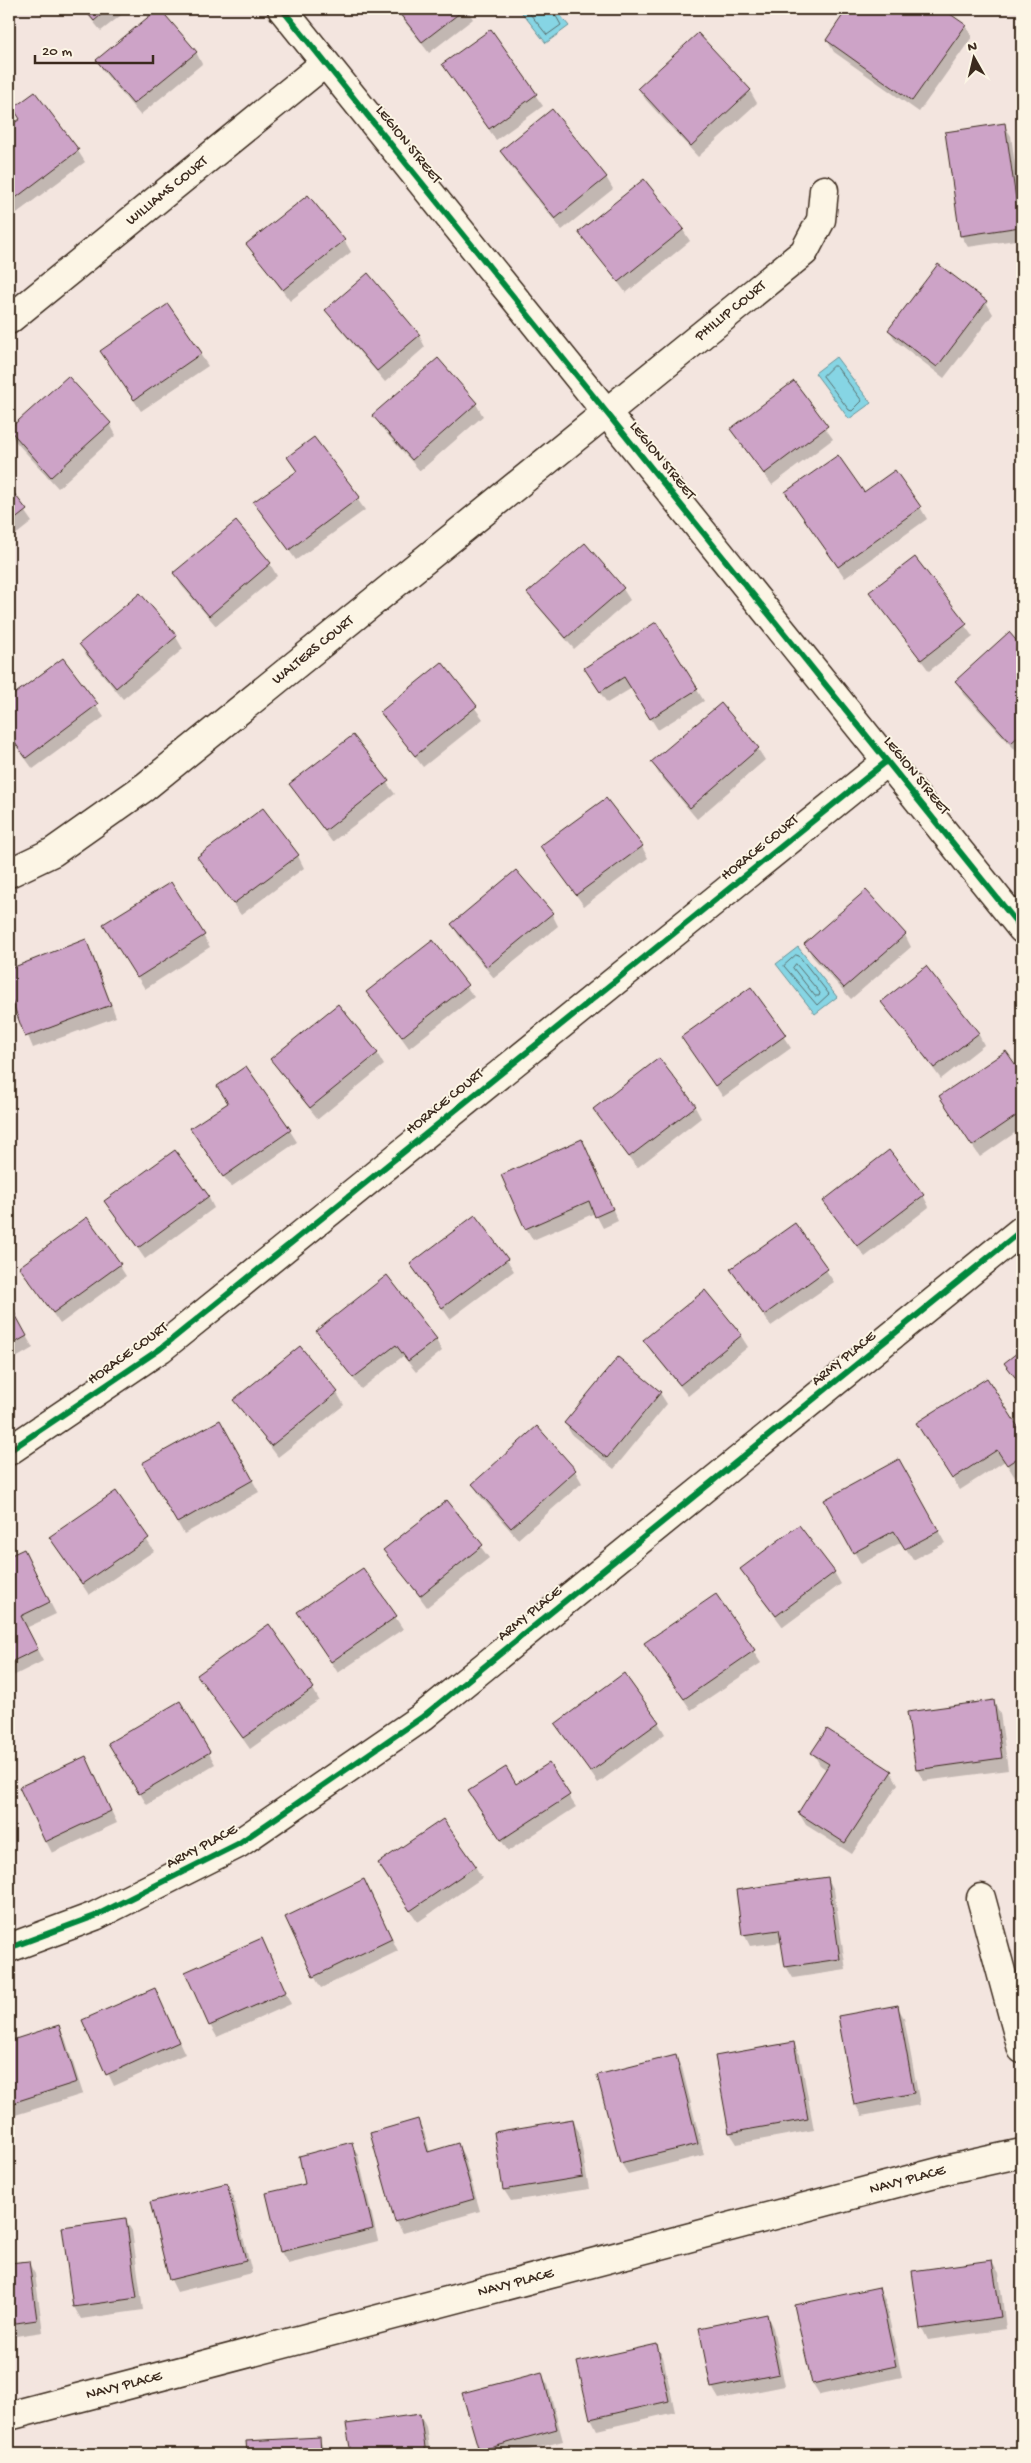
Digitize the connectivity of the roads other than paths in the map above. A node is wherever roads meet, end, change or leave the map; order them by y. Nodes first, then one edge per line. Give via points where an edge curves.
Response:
1 (282, 9) edge
2 (325, 63) junction
3 (824, 190) dead end
4 (9, 320) edge
5 (607, 412) junction
6 (887, 761) junction
7 (9, 873) edge
8 (1022, 928) edge
9 (1022, 1230) edge
10 (9, 1451) edge
11 (981, 1898) dead end
12 (9, 1948) edge
13 (1022, 2049) edge
14 (1022, 2153) edge
15 (9, 2416) edge

1 - 2 street, LEGION STREET
2 - 4 street, WILLIAMS COURT
2 - 5 street, LEGION STREET
3 - 5 street, PHILLIP COURT via 821,220 804,252
5 - 6 street, LEGION STREET
5 - 7 street, WALTERS COURT via 145,787 53,852
6 - 8 street, LEGION STREET
6 - 10 street, HORACE COURT via 160,1349
9 - 12 street, ARMY PLACE via 421,1718 238,1844 95,1916
11 - 13 street
14 - 15 street, NAVY PLACE via 954,2168

